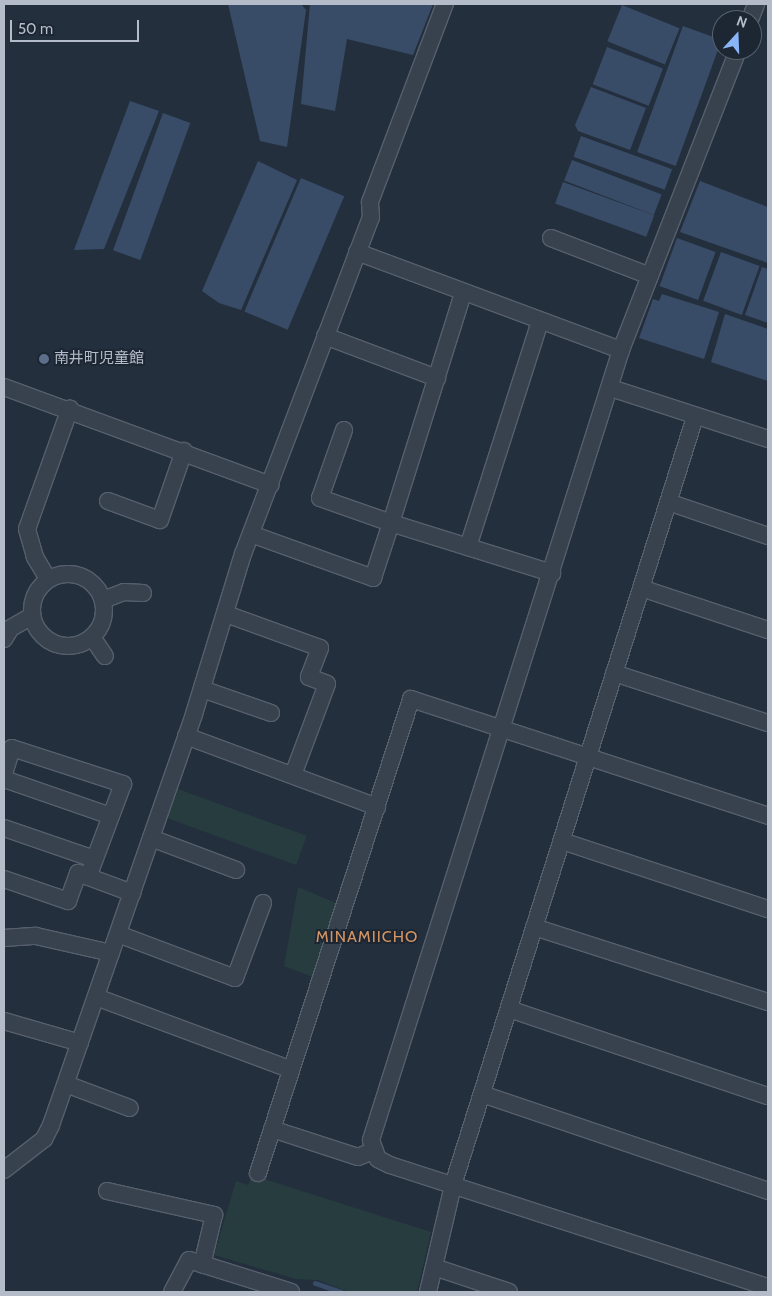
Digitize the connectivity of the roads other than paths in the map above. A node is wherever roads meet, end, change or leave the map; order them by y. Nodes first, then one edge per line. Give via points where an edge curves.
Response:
1 (444, 4) edge
2 (734, 60) edge
3 (552, 238) dead end
4 (357, 252) junction
5 (650, 276) junction
6 (463, 293) junction
7 (540, 322) junction
8 (324, 336) junction
9 (621, 350) junction
10 (437, 378) junction
11 (4, 387) edge
12 (611, 388) junction
13 (70, 408) junction
14 (695, 417) junction
15 (344, 430) dead end
16 (768, 439) edge
17 (184, 451) junction
18 (270, 485) junction
19 (108, 501) dead end
20 (668, 502) junction
21 (391, 523) junction
22 (251, 534) junction
23 (768, 536) edge
24 (468, 547) junction
25 (552, 573) junction
26 (48, 579) junction
27 (641, 588) junction
28 (143, 593) dead end
29 (102, 600) junction
30 (226, 614) junction
31 (32, 616) junction
32 (768, 630) edge
33 (92, 637) junction
34 (4, 639) edge
35 (105, 656) dead end
36 (614, 673) junction
37 (202, 689) junction
38 (271, 713) dead end
39 (768, 724) edge
40 (502, 729) junction
41 (186, 736) junction
42 (588, 758) junction
43 (4, 771) edge
44 (293, 776) junction
45 (377, 807) junction
46 (111, 816) junction
47 (768, 816) edge
48 (4, 828) edge
49 (151, 838) junction
50 (562, 841) junction
51 (94, 859) junction
52 (236, 870) dead end
53 (88, 876) junction
54 (4, 879) edge
55 (132, 893) junction
56 (263, 903) dead end
57 (768, 909) edge
58 (534, 927) junction
59 (118, 934) junction
60 (4, 938) edge
61 (111, 953) junction
62 (96, 998) junction
63 (768, 1002) edge
64 (509, 1009) junction
65 (4, 1021) edge
66 (80, 1042) junction
67 (290, 1069) junction
68 (66, 1084) junction
69 (482, 1094) junction
70 (768, 1096) edge
71 (130, 1108) dead end
72 (272, 1129) junction
73 (373, 1151) junction
74 (4, 1170) edge
75 (258, 1173) dead end
76 (453, 1185) junction
77 (768, 1191) edge
78 (107, 1192) dead end
79 (202, 1265) junction
80 (434, 1267) junction
81 (768, 1287) edge
82 (172, 1292) edge
83 (291, 1292) edge
84 (428, 1292) edge
85 (509, 1292) edge

1 - 4 street via 370,202 371,217
2 - 5 street
3 - 5 street
4 - 6 street
4 - 8 street
5 - 9 street
6 - 7 street
6 - 10 street
7 - 9 street
7 - 24 street
8 - 10 street
8 - 18 street
9 - 12 street
10 - 21 street
11 - 13 street
12 - 14 street
12 - 25 street
13 - 17 street
13 - 26 street via 28,529 32,549
14 - 16 street
14 - 20 street
15 - 21 street via 320,498
17 - 18 street
17 - 19 street via 160,520
18 - 22 street
20 - 23 street
20 - 27 street
21 - 22 street via 373,578
21 - 24 street
22 - 30 street
24 - 25 street
25 - 40 street
26 - 29 street via 78,576 95,586
26 - 31 street via 35,596
27 - 32 street
27 - 36 street
28 - 29 street via 124,592
29 - 33 street via 104,615
30 - 37 street
30 - 44 street via 320,648 309,677 327,684
31 - 33 street via 41,634 59,645 79,645
31 - 34 street via 11,628
33 - 35 street
36 - 39 street
36 - 42 street
37 - 38 street
37 - 41 street
40 - 42 street
40 - 45 street via 411,699
40 - 73 street via 374,1128
41 - 44 street
41 - 49 street
42 - 47 street
42 - 50 street
43 - 46 street
43 - 46 street via 12,748 123,784
44 - 45 street
45 - 67 street
46 - 51 street
48 - 51 street
49 - 52 street
49 - 55 street
50 - 57 street
50 - 58 street
51 - 53 street
53 - 54 street via 78,873 68,901
53 - 55 street
55 - 59 street
56 - 59 street via 235,978
58 - 63 street
58 - 64 street
59 - 61 street
60 - 61 street via 44,937
61 - 62 street
62 - 66 street
62 - 67 street
64 - 69 street
64 - 70 street
65 - 66 street
66 - 68 street
67 - 72 street
68 - 71 street
68 - 74 street via 44,1139
69 - 76 street
69 - 77 street
72 - 73 street via 358,1157
72 - 75 street
73 - 76 street via 390,1165
76 - 80 street
76 - 81 street
78 - 79 street via 214,1216
79 - 82 street via 189,1260
79 - 83 street
80 - 84 street
80 - 85 street

